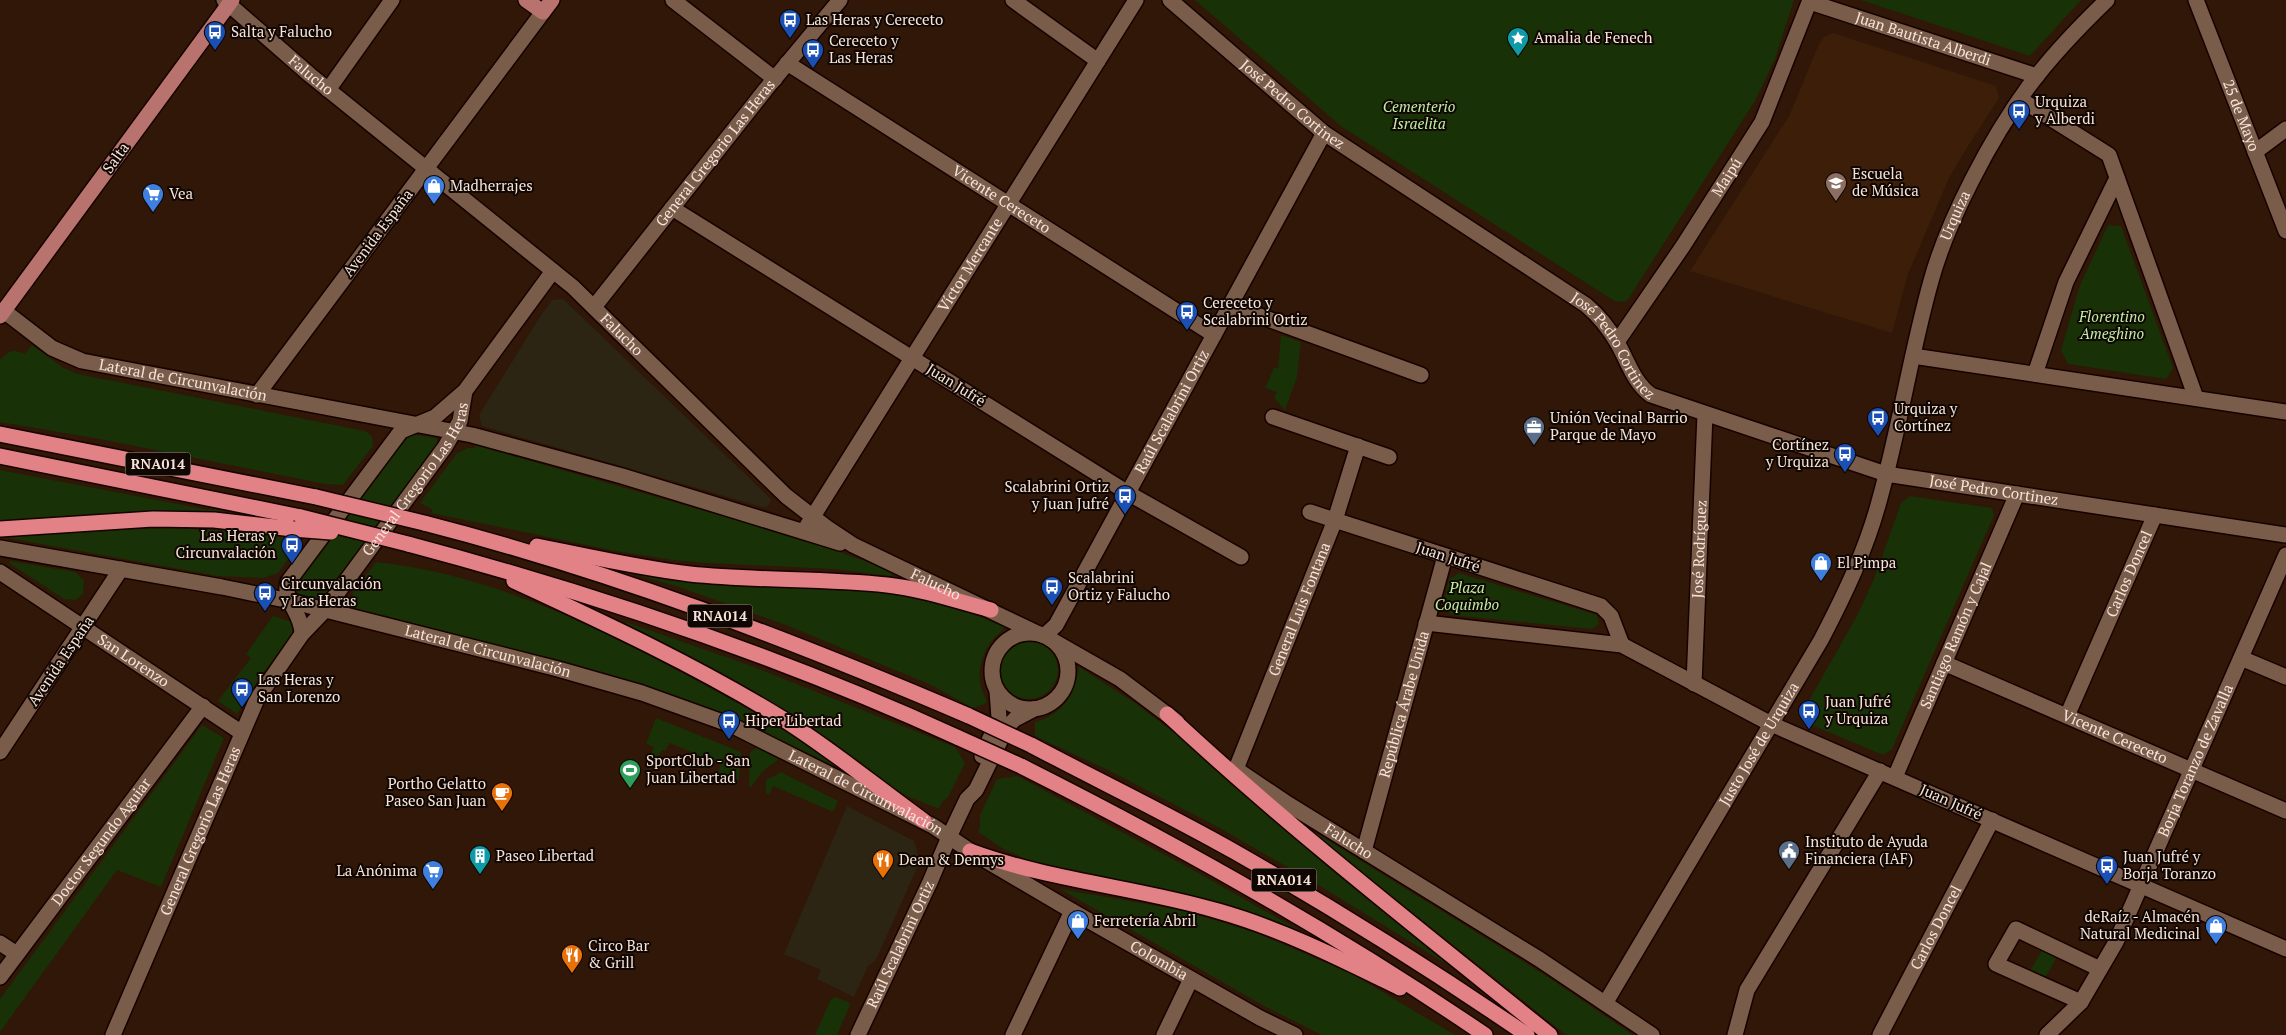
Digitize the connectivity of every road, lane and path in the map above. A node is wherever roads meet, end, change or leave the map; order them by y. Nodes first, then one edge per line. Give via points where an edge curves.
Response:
1 (392, 0) edge
2 (526, 0) edge
3 (673, 0) edge
4 (840, 0) edge
5 (1013, 0) edge
6 (1136, 0) edge
7 (1170, 0) edge
8 (2107, 0) edge
9 (2196, 0) edge
10 (228, 1) edge
11 (1810, 1) edge
12 (547, 6) edge
13 (1098, 60) junction
14 (787, 63) junction
15 (2037, 76) junction
16 (775, 79) junction
17 (328, 90) junction
18 (2020, 99) junction
19 (2286, 129) edge
20 (1324, 133) junction
21 (2255, 152) junction
22 (426, 168) junction
23 (2117, 178) junction
24 (1008, 205) junction
25 (672, 208) junction
26 (2286, 231) edge
27 (553, 271) junction
28 (1230, 305) junction
29 (594, 307) junction
30 (2, 314) edge
31 (1214, 335) junction
32 (1618, 342) junction
33 (1913, 356) junction
34 (912, 357) junction
35 (2035, 374) junction
36 (1420, 375) dead end
37 (465, 391) junction
38 (257, 394) junction
39 (2196, 398) junction
40 (2286, 412) edge
41 (1705, 414) junction
42 (1273, 417) dead end
43 (417, 424) junction
44 (455, 431) junction
45 (0, 434) edge
46 (1358, 446) junction
47 (0, 456) edge
48 (1389, 457) dead end
49 (1886, 474) junction
50 (1128, 493) junction
51 (2017, 494) junction
52 (1310, 512) dead end
53 (2155, 515) junction
54 (812, 517) junction
55 (1335, 520) junction
56 (297, 523) junction
57 (0, 529) edge
58 (803, 531) junction
59 (464, 534) junction
60 (2286, 535) edge
61 (0, 548) edge
62 (867, 552) junction
63 (2286, 555) edge
64 (1445, 556) junction
65 (1242, 557) dead end
66 (469, 560) junction
67 (121, 569) junction
68 (0, 572) edge
69 (290, 601) junction
70 (324, 610) junction
71 (991, 610) junction
72 (1426, 623) junction
73 (83, 627) junction
74 (302, 634) junction
75 (1045, 636) junction
76 (1622, 645) junction
77 (2241, 658) junction
78 (1944, 663) junction
79 (2286, 677) edge
80 (1694, 684) junction
81 (997, 691) junction
82 (202, 706) junction
83 (1034, 709) junction
84 (1167, 714) junction
85 (2067, 716) junction
86 (1771, 724) junction
87 (242, 733) junction
88 (0, 752) edge
89 (1236, 768) junction
90 (2192, 770) junction
91 (1880, 771) junction
92 (1895, 777) junction
93 (967, 799) junction
94 (2286, 810) edge
95 (1992, 820) junction
96 (924, 821) junction
97 (948, 837) junction
98 (970, 851) junction
99 (1364, 851) junction
100 (2141, 885) junction
101 (1072, 911) junction
102 (0, 943) edge
103 (2286, 948) edge
104 (17, 954) junction
105 (2100, 969) junction
106 (0, 977) edge
107 (1191, 979) junction
108 (1606, 1002) junction
109 (2081, 1002) junction
110 (1463, 1020) junction
111 (113, 1035) edge
112 (858, 1035) edge
113 (1013, 1035) edge
114 (1164, 1035) edge
115 (1295, 1035) edge
116 (1485, 1035) edge
117 (1527, 1035) edge
118 (1550, 1035) edge
119 (1652, 1035) edge
120 (1735, 1035) edge
121 (1880, 1035) edge
122 (2046, 1035) edge

1 - 17 street
2 - 12 main road
3 - 16 street
4 - 14 street, General Gregorio Las Heras
5 - 13 street
6 - 13 street, Víctor Mercante
7 - 20 street, José Pedro Cortinez
8 - 15 street, Urquiza
9 - 21 street, 25 de Mayo
10 - 17 street, Falucho
10 - 30 main road, Salta
11 - 15 street, Juan Bautista Alberdi
11 - 32 street, Maipú via 1762,122
12 - 22 street, Avenida España
13 - 24 street, Víctor Mercante
14 - 16 street, General Gregorio Las Heras
14 - 24 street, Vicente Cereceto
15 - 18 street, Urquiza
16 - 25 street, General Gregorio Las Heras
17 - 22 street, Falucho
18 - 23 street via 2109,155
18 - 33 street, Urquiza via 1974,177 1948,234 1931,280
19 - 21 street
20 - 28 street, Raúl Scalabrini Ortiz
20 - 32 street, José Pedro Cortinez via 1586,305
21 - 26 street, 25 de Mayo
22 - 27 street, Falucho
22 - 38 street, Avenida España
23 - 35 street via 2066,282
23 - 39 street
24 - 31 street, Vicente Cereceto
24 - 34 street, Víctor Mercante
25 - 29 street, General Gregorio Las Heras
25 - 34 street, Juan Jufré
27 - 29 street, Falucho
27 - 37 street, General Gregorio Las Heras
28 - 31 street, Raúl Scalabrini Ortiz
28 - 36 street
29 - 54 street, Falucho via 786,496
30 - 38 street, Lateral de Circunvalación via 72,358
31 - 50 street, Raúl Scalabrini Ortiz
32 - 41 street, José Pedro Cortinez via 1642,389
33 - 35 street
33 - 49 street, Urquiza
34 - 50 street, Juan Jufré
34 - 54 street, Víctor Mercante
35 - 39 street
37 - 43 street, General Gregorio Las Heras via 435,418
37 - 44 street, General Gregorio Las Heras
38 - 43 street, Lateral de Circunvalación
39 - 40 street
41 - 49 street, José Pedro Cortinez
41 - 80 street, José Rodríguez
42 - 46 street
43 - 44 street, Lateral de Circunvalación
43 - 69 street, General Gregorio Las Heras via 401,431 288,582 286,591
44 - 58 street, Lateral de Circunvalación via 622,476
44 - 70 street, General Gregorio Las Heras
45 - 59 highway, RNA014, bridge via 316,497
46 - 48 street
46 - 55 street, General Luis Fontana
47 - 56 highway, RNA014
49 - 51 street, José Pedro Cortinez
49 - 86 street, Justo José de Urquiza via 1852,578
50 - 65 street, Juan Jufré
50 - 75 street, Raúl Scalabrini Ortiz via 1056,625
51 - 53 street, José Pedro Cortinez
51 - 78 street, Santiago Ramón y Cajal
52 - 55 street, Juan Jufré
53 - 60 street, José Pedro Cortinez
53 - 85 street, Carlos Doncel
54 - 58 street, Víctor Mercante
54 - 62 street, Falucho
55 - 64 street, Juan Jufré
55 - 89 street, General Luis Fontana
56 - 57 highway via 152,519
56 - 66 highway, RNA014, bridge via 378,537
58 - 62 street, Lateral de Circunvalación
59 - 71 highway via 691,574 890,586
59 - 117 highway, RNA014, bridge via 708,612 817,653 1031,745 1282,879 1405,954
61 - 67 street, Lateral de Circunvalación
62 - 71 street, Falucho
63 - 77 street, Borja Toranzo de Zavalla
64 - 72 street, República Árabe Unida
64 - 76 street, Juan Jufré via 1601,606 1611,616
66 - 96 highway via 596,618 744,696 808,736
66 - 110 highway, RNA014, bridge via 676,625 846,690 1021,766 1272,899
67 - 69 street, Lateral de Circunvalación
67 - 73 street, Avenida España
68 - 73 street, San Lorenzo
69 - 70 street, Lateral de Circunvalación
69 - 74 street, General Gregorio Las Heras via 300,619
70 - 74 street, General Gregorio Las Heras
70 - 96 street, Lateral de Circunvalación via 536,662 669,702 760,738
71 - 75 street, Falucho
72 - 76 street, Juan Jufré
72 - 99 street, República Árabe Unida
73 - 82 street, San Lorenzo
73 - 88 street, Avenida España
74 - 87 street, General Gregorio Las Heras via 266,684
75 - 81 street via 1028,632 1007,640 999,648 991,669
75 - 83 street via 1062,651 1067,679 1059,696
75 - 84 street, Falucho via 1107,671
76 - 80 street, Juan Jufré
77 - 79 street
77 - 90 street, Borja Toranzo de Zavalla
78 - 85 street, Vicente Cereceto
78 - 92 street, Santiago Ramón y Cajal
80 - 86 street, Juan Jufré
81 - 83 street via 1013,705
81 - 93 street, Raúl Scalabrini Ortiz via 999,718 968,786
82 - 87 street, San Lorenzo
82 - 104 street, Doctor Segundo Aguiar
83 - 93 street, Raúl Scalabrini Ortiz via 1007,727 976,790
84 - 89 street, Falucho
84 - 118 highway via 1320,850
85 - 90 street, Vicente Cereceto
86 - 91 street, Juan Jufré
86 - 108 street, Justo José de Urquiza
87 - 111 street, General Gregorio Las Heras
89 - 99 street, Falucho via 1271,794
90 - 94 street, Vicente Cereceto
90 - 100 street, Borja Toranzo de Zavalla
91 - 92 street, Juan Jufré
91 - 120 street via 1747,990
92 - 95 street, Juan Jufré
93 - 97 street, Raúl Scalabrini Ortiz
95 - 100 street, Juan Jufré
95 - 121 street, Carlos Doncel
96 - 97 street, Lateral de Circunvalación
97 - 98 street, Colombia
97 - 112 street, Raúl Scalabrini Ortiz
98 - 101 street, Colombia
98 - 110 highway via 1045,874 1172,899 1257,924 1332,954
99 - 108 street, Falucho
100 - 103 street, Juan Jufré
100 - 105 street, Borja Toranzo de Zavalla via 2116,942
101 - 107 street, Colombia
101 - 113 street
102 - 104 street
104 - 106 street, Doctor Segundo Aguiar
105 - 109 street, Borja Toranzo de Zavalla
105 - 109 street via 2016,929 1996,964
107 - 114 street
107 - 115 street, Colombia
108 - 119 street, Falucho
109 - 122 street, Borja Toranzo de Zavalla
110 - 116 highway, RNA014

